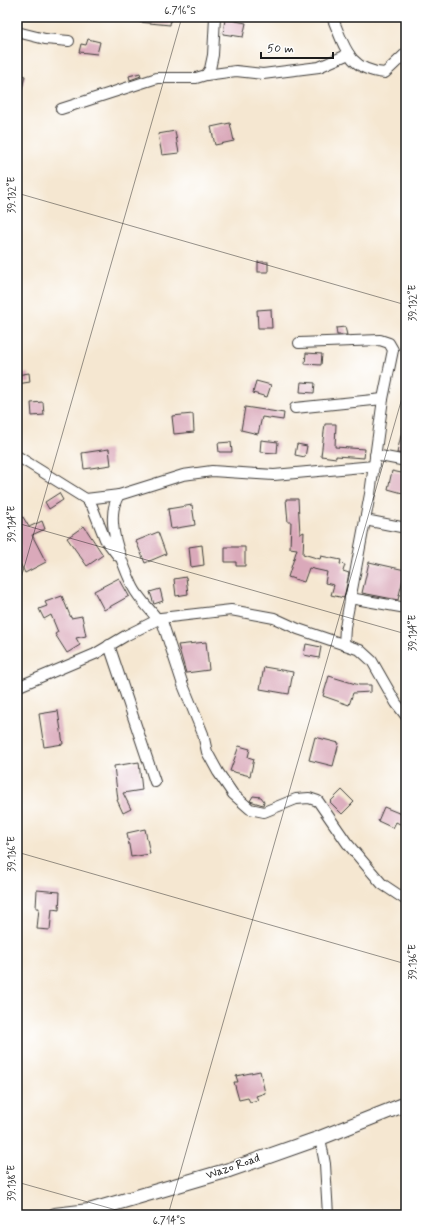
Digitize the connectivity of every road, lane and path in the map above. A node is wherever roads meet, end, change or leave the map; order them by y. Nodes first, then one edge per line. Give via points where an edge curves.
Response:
1 (215, 17) edge
2 (332, 17) edge
3 (17, 32) edge
4 (69, 41) dead end
5 (406, 53) edge
6 (349, 54) junction
7 (206, 75) junction
8 (61, 109) dead end
9 (299, 343) dead end
10 (383, 399) junction
11 (295, 408) dead end
12 (375, 455) junction
13 (17, 456) edge
14 (406, 461) edge
15 (374, 466) junction
16 (119, 495) junction
17 (86, 499) junction
18 (365, 520) junction
19 (406, 528) edge
20 (123, 561) junction
21 (350, 598) junction
22 (406, 608) edge
23 (159, 619) junction
24 (344, 645) junction
25 (109, 646) junction
26 (17, 687) edge
27 (406, 716) edge
28 (155, 782) dead end
29 (406, 900) edge
30 (406, 1104) edge
31 (320, 1138) junction
32 (89, 1213) edge
33 (55, 1215) edge
34 (328, 1215) edge

1 - 7 street via 213,54
2 - 6 street
3 - 4 street via 45,39
5 - 6 street via 385,73 365,70 353,61
6 - 7 street via 319,67 263,74 236,71
7 - 8 street via 196,78 157,78
9 - 10 street via 380,340 389,343 394,350 394,356
10 - 11 street
10 - 12 street
12 - 14 street
12 - 15 street
13 - 17 street
15 - 16 street via 274,476 212,471 183,475
15 - 18 street
16 - 17 street
16 - 20 street via 113,515 114,534
17 - 20 street via 92,506 105,539
18 - 19 street
18 - 21 street
20 - 23 street via 134,588
21 - 22 street
21 - 24 street
23 - 24 street via 231,610 274,618
23 - 25 street
23 - 29 street via 203,734 207,752 233,794 250,809 264,812 296,799 309,798 318,801 347,843 382,884
24 - 27 street via 360,650 372,661
25 - 26 street
25 - 28 street
30 - 31 main road, Wazo Road
31 - 32 main road, Wazo Road via 229,1170
31 - 34 street via 325,1164
32 - 33 main road, Wazo Road

